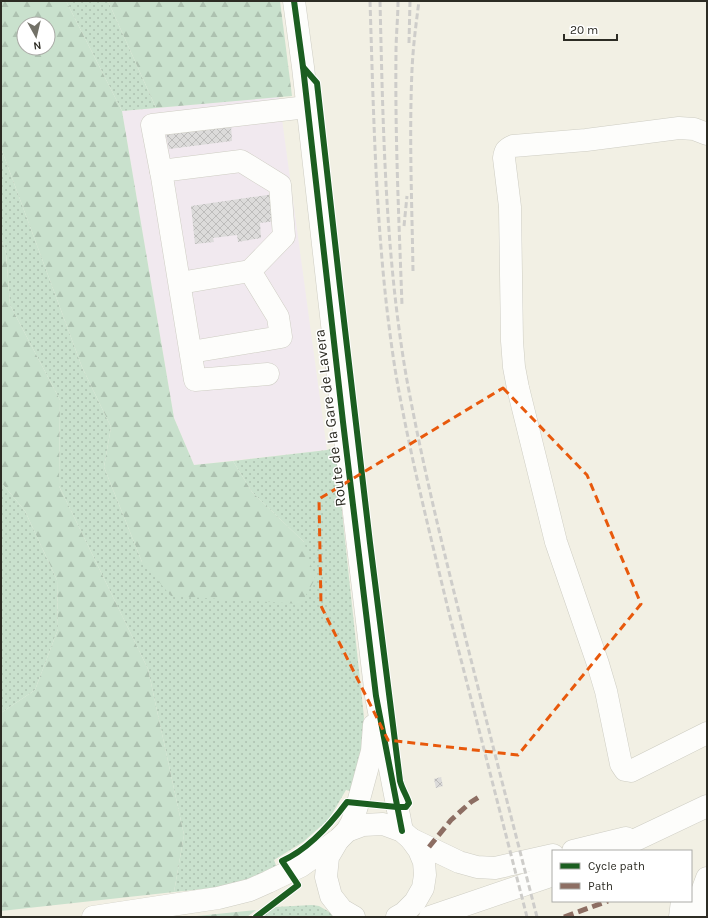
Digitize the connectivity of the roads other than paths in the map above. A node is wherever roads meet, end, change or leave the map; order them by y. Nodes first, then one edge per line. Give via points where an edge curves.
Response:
1 (294, 1) edge
2 (307, 107) junction
3 (707, 134) edge
4 (161, 171) junction
5 (250, 271) junction
6 (180, 283) junction
7 (191, 352) junction
8 (268, 374) dead end
9 (376, 696) junction
10 (707, 733) edge
11 (707, 806) edge
12 (655, 830) junction
13 (343, 835) junction
14 (407, 835) junction
15 (576, 850) edge
16 (614, 850) edge
17 (552, 855) edge
18 (707, 866) edge
19 (552, 875) edge
20 (707, 878) edge
21 (692, 880) edge
22 (682, 902) edge
23 (93, 917) edge
24 (354, 917) edge
25 (397, 917) edge
26 (430, 917) edge
27 (680, 917) edge
28 (697, 917) edge

1 - 2 street, Route de la Gare de Lavera
2 - 4 street via 152,125
2 - 9 street, Route de la Gare de Lavera
3 - 10 street via 694,129 679,128 513,146 508,148 504,158 510,207 512,341 518,388 556,542 606,691 621,764 625,770 631,771
4 - 5 street via 241,161 280,185 284,236
4 - 6 street
5 - 6 street
5 - 7 street via 278,317 281,337
6 - 7 street
7 - 8 street via 195,380
9 - 13 street, Route de la Gare de Lavera via 372,751 352,822
9 - 14 street, Route de la Gare de Lavera
11 - 12 street
12 - 15 street
12 - 16 street
13 - 14 street via 363,825 383,824
13 - 23 street via 301,866 250,890 218,898
13 - 24 street, Route de la Gare de Lavera via 328,857 326,877 331,896 342,910
14 - 17 street via 459,862 477,867 495,868
14 - 25 street via 419,850 424,862 425,875 423,888 416,902
18 - 21 street
19 - 26 street
20 - 28 street via 700,897
22 - 27 street

